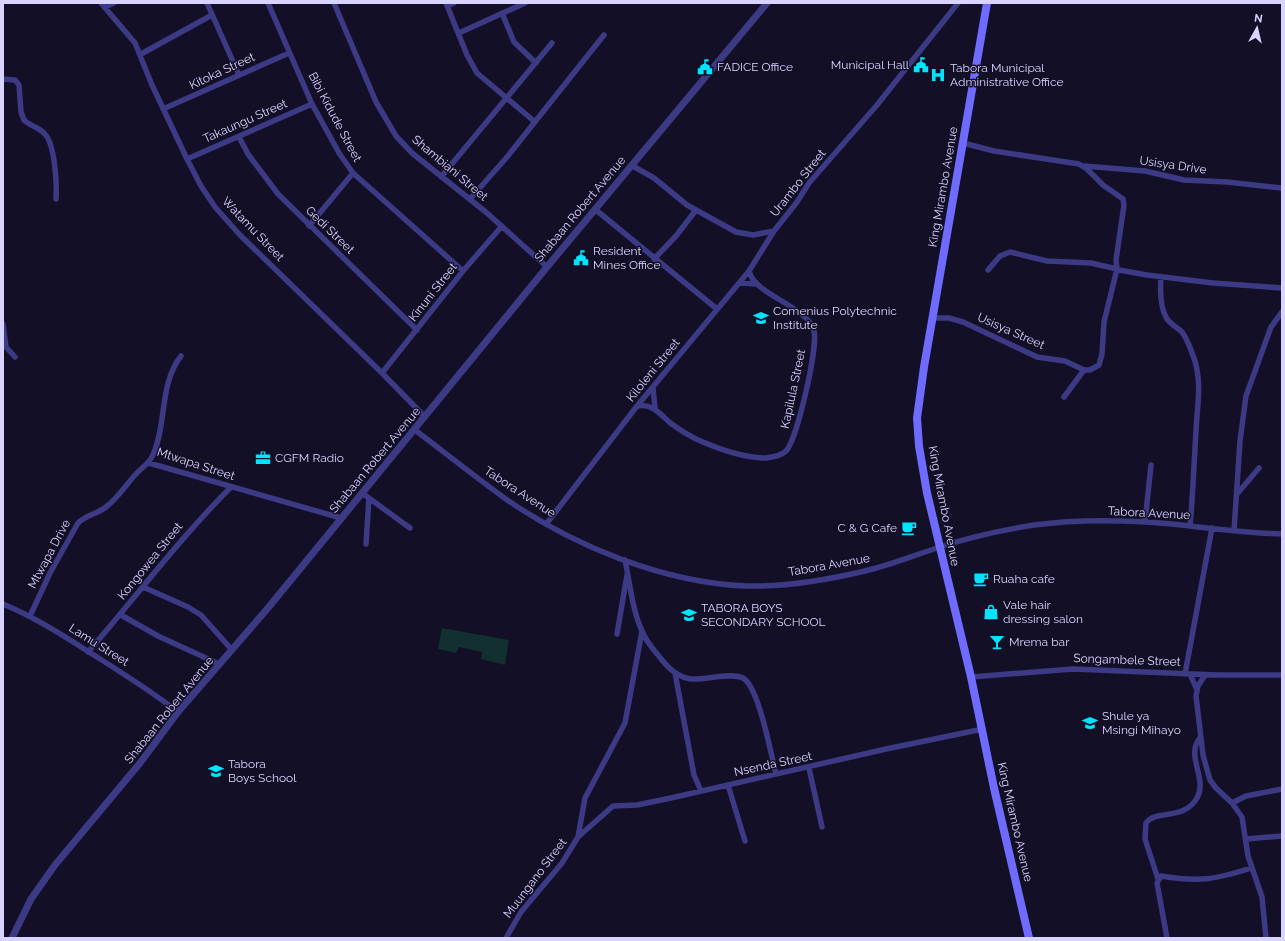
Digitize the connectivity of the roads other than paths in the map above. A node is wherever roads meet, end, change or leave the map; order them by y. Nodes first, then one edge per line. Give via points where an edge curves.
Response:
1 (114, 3) edge
2 (206, 3) edge
3 (268, 3) edge
4 (334, 3) edge
5 (454, 3) edge
6 (525, 3) edge
7 (766, 3) edge
8 (958, 3) edge
9 (987, 3) edge
10 (103, 5) edge
11 (446, 5) edge
12 (502, 13) junction
13 (212, 15) junction
14 (458, 33) junction
15 (604, 35) dead end
16 (552, 43) dead end
17 (289, 52) junction
18 (141, 54) junction
19 (536, 63) junction
20 (240, 75) junction
21 (3, 79) edge
22 (506, 98) junction
23 (312, 104) junction
24 (164, 109) junction
25 (535, 122) junction
26 (239, 137) junction
27 (963, 144) junction
28 (187, 159) junction
29 (631, 165) junction
30 (1084, 166) junction
31 (353, 173) junction
32 (441, 177) junction
33 (1282, 188) edge
34 (56, 198) dead end
35 (470, 199) junction
36 (596, 210) junction
37 (696, 210) junction
38 (309, 226) junction
39 (502, 226) junction
40 (774, 231) junction
41 (654, 259) junction
42 (547, 267) junction
43 (1117, 269) junction
44 (988, 270) dead end
45 (463, 271) junction
46 (749, 271) junction
47 (1160, 277) junction
48 (739, 283) junction
49 (756, 284) junction
50 (1282, 288) edge
51 (717, 309) junction
52 (1282, 312) edge
53 (933, 318) junction
54 (3, 324) edge
55 (417, 330) junction
56 (181, 356) dead end
57 (16, 357) dead end
58 (1084, 370) junction
59 (382, 373) junction
60 (653, 388) junction
61 (1064, 397) dead end
62 (637, 406) junction
63 (655, 408) junction
64 (425, 417) junction
65 (415, 430) junction
66 (149, 463) junction
67 (1151, 465) dead end
68 (1259, 468) dead end
69 (231, 487) junction
70 (362, 493) junction
71 (1237, 494) junction
72 (369, 498) junction
73 (341, 518) junction
74 (1145, 522) junction
75 (547, 523) junction
76 (1190, 526) junction
77 (410, 528) dead end
78 (1212, 528) junction
79 (1234, 531) junction
80 (1282, 534) edge
81 (366, 544) dead end
82 (940, 547) junction
83 (625, 560) junction
84 (628, 573) junction
85 (143, 587) junction
86 (3, 604) edge
87 (121, 615) junction
88 (30, 616) junction
89 (642, 630) junction
90 (617, 634) dead end
91 (232, 650) junction
92 (88, 652) junction
93 (219, 664) junction
94 (675, 673) junction
95 (1187, 674) junction
96 (1205, 675) junction
97 (1282, 676) edge
98 (971, 677) junction
99 (1197, 690) junction
100 (178, 712) junction
101 (983, 729) junction
102 (1200, 738) junction
103 (809, 768) junction
104 (776, 774) junction
105 (728, 785) junction
106 (1282, 789) edge
107 (701, 791) junction
108 (1232, 803) junction
109 (822, 827) dead end
110 (1282, 836) edge
111 (578, 837) junction
112 (1246, 839) junction
113 (745, 842) dead end
114 (1251, 868) junction
115 (1158, 879) junction
116 (506, 937) edge
117 (12, 938) edge
118 (1029, 938) edge
119 (1167, 938) edge
120 (1266, 938) edge

1 - 10 street
2 - 13 street
3 - 17 street, Bibi Kidude Street
4 - 32 street, Shambiani Street via 388,125 412,153
5 - 11 street
6 - 12 street
7 - 29 street, Shabaan Robert Avenue
8 - 40 street, Urambo Street via 877,105 809,183
9 - 27 main road, King Mirambo Avenue
10 - 18 street, Watamu Street via 130,34
11 - 14 street
12 - 14 street
12 - 19 street via 514,42
13 - 18 street
13 - 20 street
14 - 22 street via 477,73
15 - 25 street
16 - 19 street
17 - 20 street, Kitoka Street
17 - 23 street, Bibi Kidude Street
18 - 24 street, Watamu Street
19 - 22 street
20 - 24 street, Kitoka Street
21 - 34 street via 15,80 19,85 24,120 40,129 47,137 56,175
22 - 25 street
22 - 32 street
23 - 26 street, Takaungu Street
23 - 31 street, Bibi Kidude Street
24 - 28 street, Watamu Street
25 - 35 street
26 - 28 street, Takaungu Street
26 - 38 street, Gedi Street via 257,167 278,194
27 - 30 street
27 - 53 main road, King Mirambo Avenue
28 - 59 street, Watamu Street via 215,207 240,235
29 - 36 street, Shabaan Robert Avenue
29 - 37 street, Urambo Street via 654,178
30 - 33 street, Usisya Drive via 1145,170 1184,180
30 - 43 street via 1103,185 1123,199
31 - 38 street
31 - 45 street, Bibi Kidude Street
32 - 35 street, Shambiani Street
35 - 39 street, Shambiani Street
36 - 41 street
36 - 42 street, Shabaan Robert Avenue
37 - 40 street, Urambo Street via 736,232 753,235
37 - 41 street
38 - 55 street, Gedi Street
39 - 42 street, Shambiani Street
39 - 45 street, Kinuni Street
40 - 46 street, Kiloleni Street
41 - 51 street
42 - 64 street, Shabaan Robert Avenue
43 - 44 street via 1091,263 1048,261 1010,252 1000,256
43 - 47 street
43 - 58 street via 1104,322 1101,361 1096,368
45 - 55 street, Kinuni Street
46 - 48 street, Kiloleni Street
46 - 49 street
47 - 50 street
47 - 76 street via 1166,317 1185,337 1194,360 1200,392
48 - 49 street, Kapilula Street
48 - 51 street, Kiloleni Street
49 - 63 street, Kapilula Street via 804,318 814,331 813,354 803,403 795,434 785,452 766,458 723,449 678,428
51 - 60 street, Kiloleni Street
52 - 71 street via 1271,327 1246,396
53 - 58 street, Usisya Street via 949,318 964,322 1032,355 1064,361
53 - 82 main road, King Mirambo Avenue via 922,380 918,423 927,492
54 - 57 street via 6,347
55 - 59 street, Kinuni Street
56 - 66 street, Mtwapa Street via 171,372 156,443
58 - 61 street
59 - 64 street, Watamu Street
60 - 62 street, Kiloleni Street
60 - 63 street
62 - 63 street
62 - 75 street, Kiloleni Street
64 - 65 street, Shabaan Robert Avenue
65 - 70 street, Shabaan Robert Avenue
65 - 75 street, Tabora Avenue via 504,497
66 - 69 street, Mtwapa Street
66 - 88 street, Mtwapa Drive via 106,507 82,518 78,523
67 - 74 street
68 - 71 street
69 - 73 street, Mtwapa Street
69 - 85 street, Kongowea Street via 198,520
70 - 72 street
70 - 73 street, Shabaan Robert Avenue
71 - 79 street
72 - 77 street
72 - 81 street
73 - 91 street, Shabaan Robert Avenue
74 - 76 street, Tabora Avenue
74 - 82 street, Tabora Avenue via 1035,525
75 - 83 street, Tabora Avenue
76 - 78 street, Tabora Avenue
78 - 79 street, Tabora Avenue
78 - 95 street
79 - 80 street, Tabora Avenue
82 - 83 street, Tabora Avenue via 894,564 864,571 810,582 766,586 690,580
82 - 98 main road, King Mirambo Avenue
83 - 84 street, Muungano Street
84 - 89 street, Muungano Street
84 - 90 street
85 - 87 street, Kongowea Street
85 - 91 street via 201,615
86 - 88 street, Lamu Street
87 - 92 street, Kongowea Street
87 - 93 street via 158,636
88 - 92 street, Lamu Street
89 - 94 street, Muungano Street via 654,651
89 - 111 street, Muungano Street via 625,723 585,798
91 - 93 street, Shabaan Robert Avenue
92 - 100 street, Lamu Street via 141,684
93 - 100 street, Shabaan Robert Avenue
94 - 104 street, Muungano Street via 692,679 736,676 749,683 758,703
94 - 107 street via 694,775
95 - 96 street, Songambele Street
95 - 98 street, Songambele Street via 1074,669
95 - 99 street
96 - 97 street, Songambele Street
96 - 99 street
98 - 101 main road, King Mirambo Avenue
99 - 102 street
100 - 117 street, Shabaan Robert Avenue via 140,763 55,865 31,899
101 - 103 street, Nsenda Street
101 - 118 main road, King Mirambo Avenue
102 - 108 street via 1210,780
102 - 115 street via 1194,748 1199,781 1197,799 1186,809 1154,817 1146,823 1144,839
103 - 104 street, Nsenda Street
103 - 109 street
104 - 105 street, Nsenda Street
105 - 107 street, Nsenda Street
105 - 113 street
106 - 108 street via 1246,796
107 - 111 street, Nsenda Street via 637,805 613,806
108 - 112 street via 1242,817
110 - 112 street
111 - 116 street, Muungano Street via 562,863 521,912
112 - 114 street
114 - 115 street via 1214,879 1189,881 1161,876
114 - 120 street via 1262,897
115 - 119 street via 1158,894

